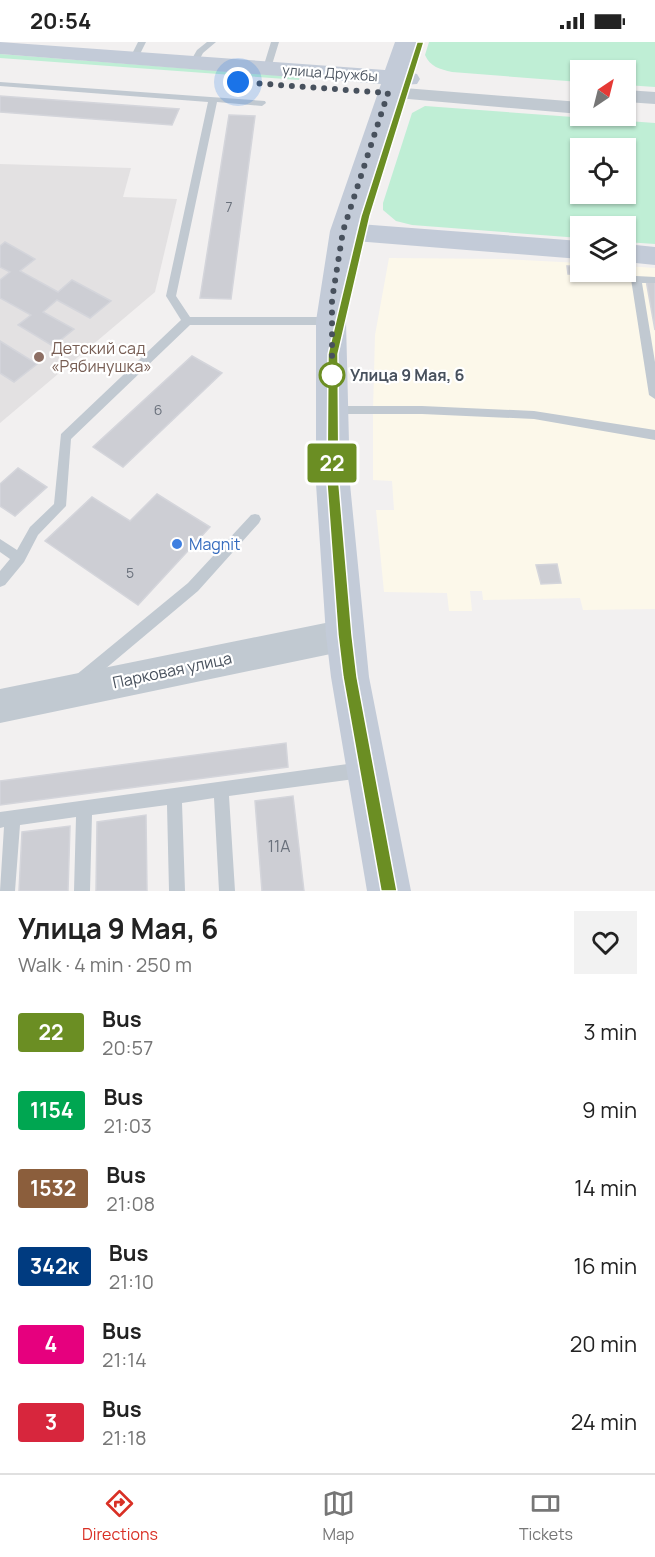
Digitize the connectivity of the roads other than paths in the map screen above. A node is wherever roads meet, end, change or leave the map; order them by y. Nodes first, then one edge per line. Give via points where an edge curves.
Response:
1 (212, 42) edge
2 (276, 42) edge
3 (406, 42) edge
4 (420, 42) edge
5 (0, 48) edge
6 (138, 50) edge
7 (194, 62) junction
8 (0, 63) edge
9 (267, 68) junction
10 (0, 84) edge
11 (399, 86) junction
12 (570, 92) edge
13 (636, 97) edge
14 (655, 98) edge
15 (213, 99) junction
16 (262, 103) dead end
17 (570, 107) edge
18 (636, 113) edge
19 (655, 114) edge
20 (352, 231) junction
21 (570, 249) edge
22 (636, 255) edge
23 (655, 256) edge
24 (655, 280) edge
25 (187, 321) junction
26 (331, 321) junction
27 (333, 354) junction
28 (655, 395) edge
29 (331, 410) junction
30 (655, 435) edge
31 (255, 519) dead end
32 (0, 545) edge
33 (19, 558) junction
34 (0, 580) edge
35 (345, 635) junction
36 (64, 694) junction
37 (0, 706) edge
38 (369, 769) junction
39 (221, 790) junction
40 (174, 797) junction
41 (84, 809) junction
42 (6, 819) edge
43 (7, 891) edge
44 (82, 891) edge
45 (177, 891) edge
46 (227, 891) edge
47 (389, 891) edge

1 - 7 lane
2 - 9 lane
3 - 11 main road
4 - 11 main road
5 - 6 main road, улица Дружбы
6 - 7 main road, улица Дружбы
7 - 9 main road, улица Дружбы
8 - 11 main road, улица Дружбы
9 - 11 main road, улица Дружбы
10 - 15 lane
11 - 12 street
11 - 17 street
11 - 20 main road via 378,173
13 - 14 street
15 - 16 lane
15 - 25 lane via 171,296
18 - 19 street
20 - 21 main road
20 - 26 main road
20 - 27 main road
22 - 23 main road
24 - 28 lane via 636,279
25 - 26 lane
25 - 33 lane via 65,437 60,506 34,531
26 - 27 main road
27 - 29 main road
29 - 30 lane via 534,415
29 - 35 main road
31 - 36 lane via 193,587
32 - 33 lane
33 - 34 lane
35 - 36 street, Парковая улица
35 - 38 main road
36 - 37 street, Парковая улица
38 - 39 lane
38 - 47 main road
39 - 40 lane
39 - 46 lane
40 - 41 lane
40 - 45 lane
41 - 42 lane
41 - 44 lane
42 - 43 lane

